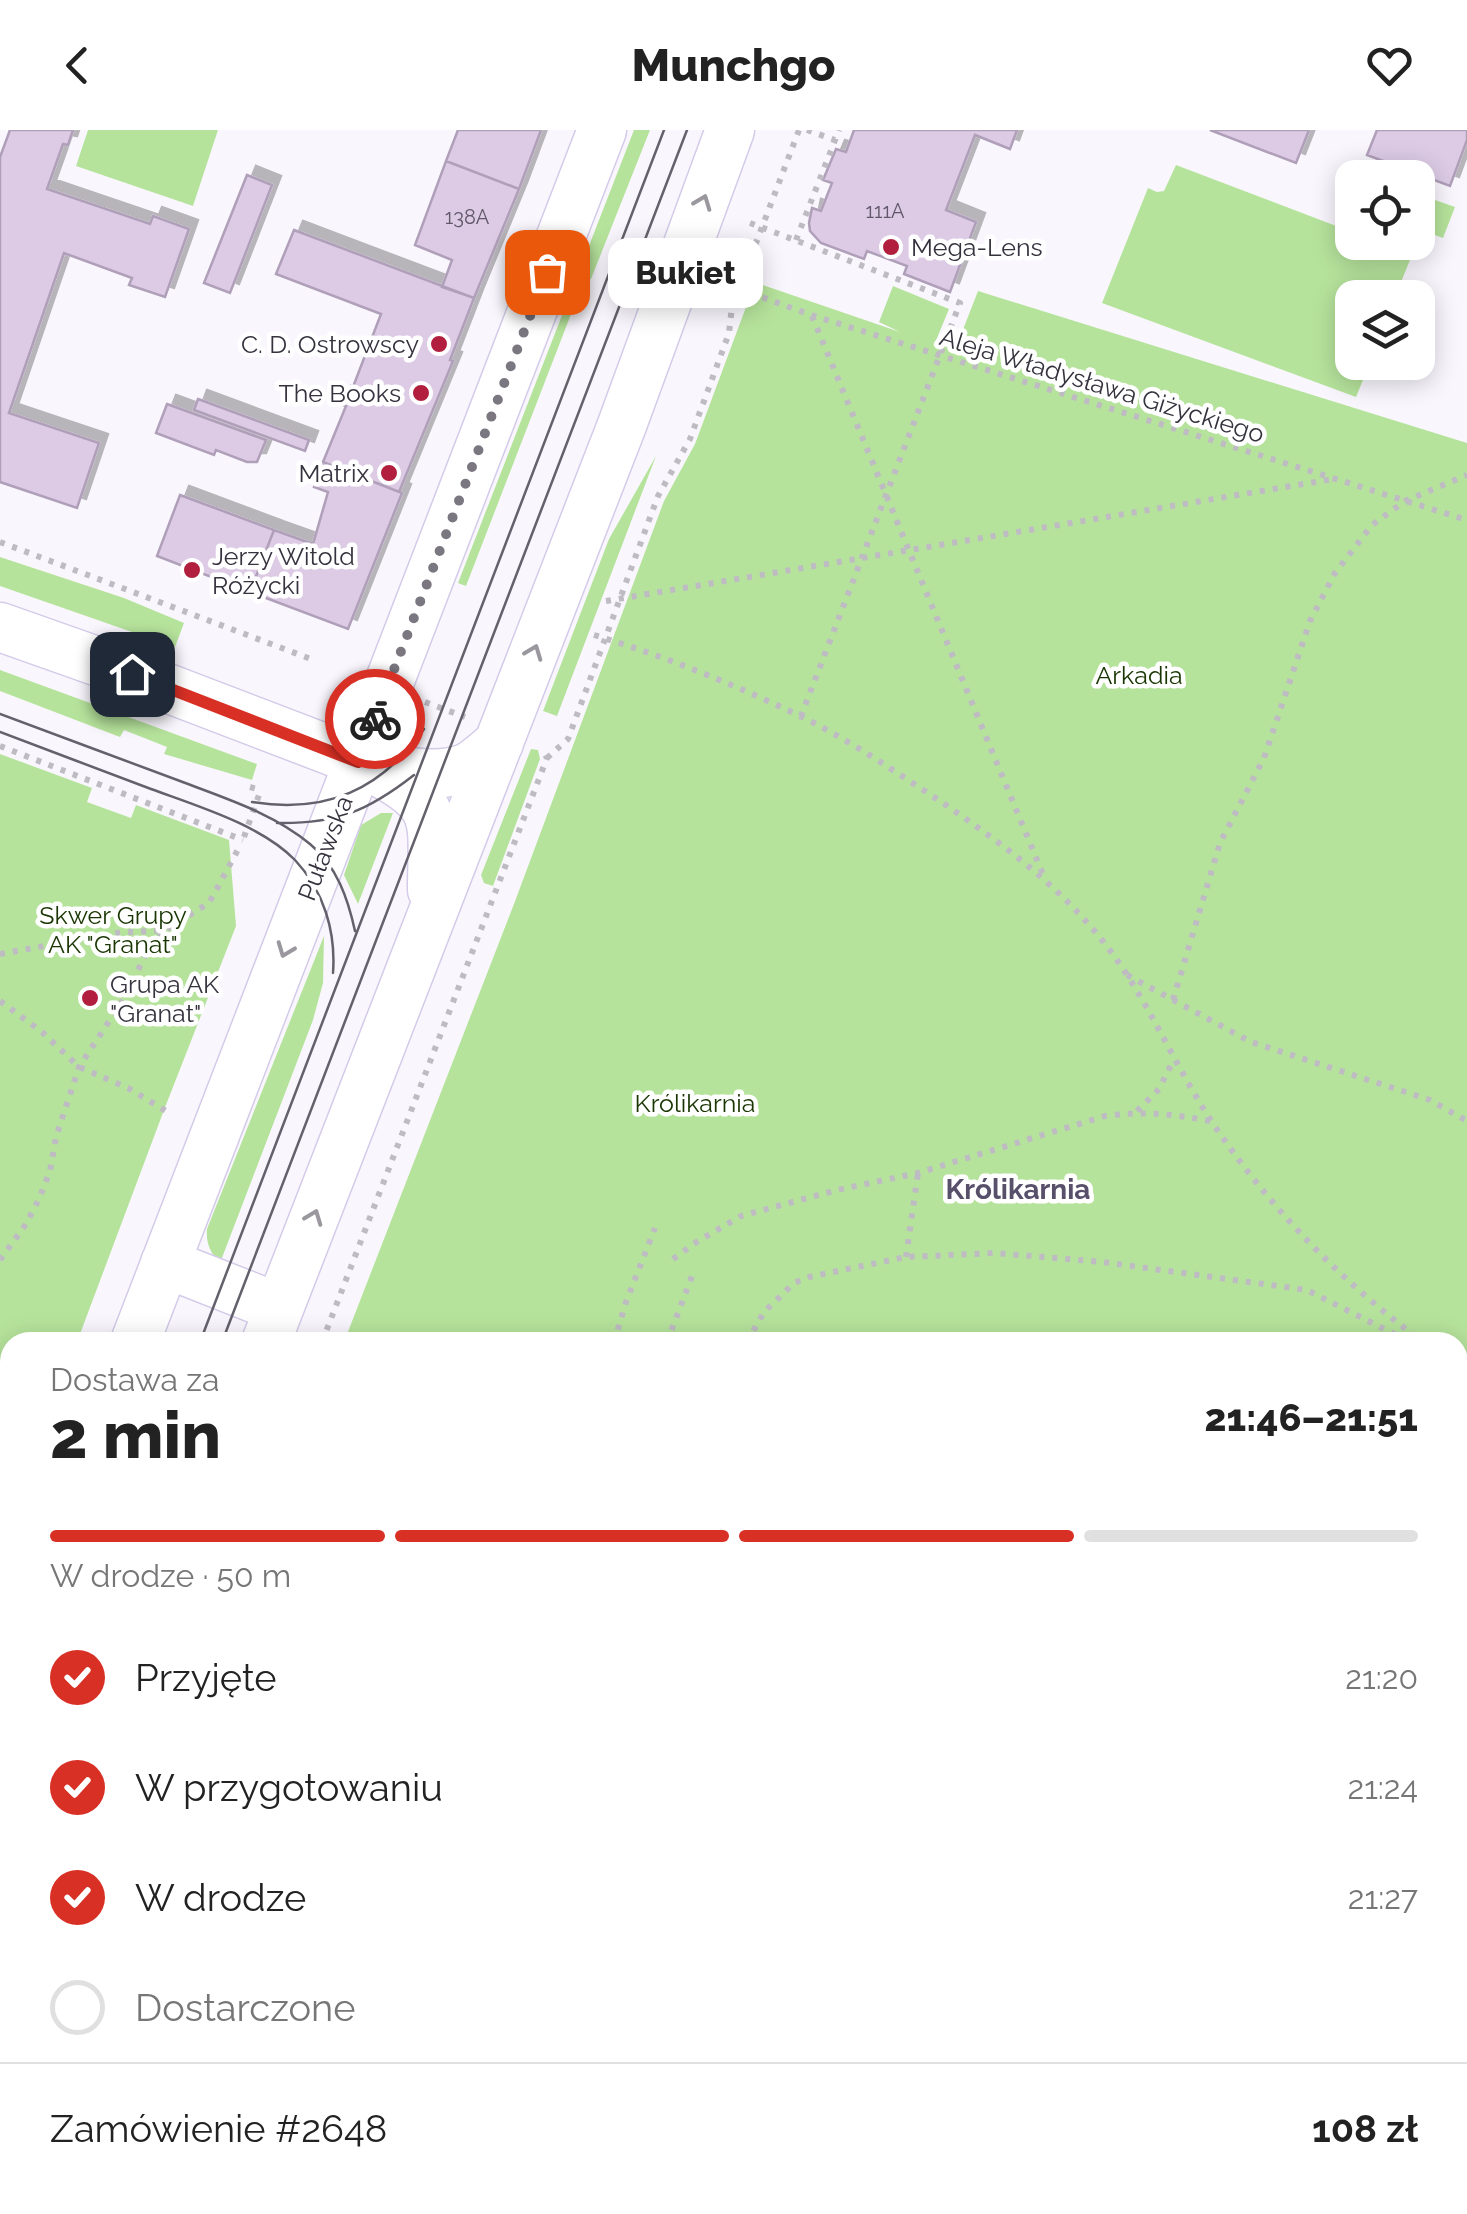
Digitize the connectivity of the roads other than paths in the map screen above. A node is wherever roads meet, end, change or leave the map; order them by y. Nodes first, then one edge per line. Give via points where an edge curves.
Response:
1 (602, 130) edge
2 (730, 130) edge
3 (0, 627) edge
4 (485, 731) junction
5 (358, 762) junction
6 (432, 909) junction
7 (165, 1263) junction
8 (272, 1325) edge
9 (138, 1332) edge

1 - 5 main road, Puławska
4 -> 2 main road via 622,424
3 - 5 main road
4 - 5 main road via 468,767 416,773
4 - 6 main road
5 - 6 main road via 410,789 426,807
5 -> 7 main road, Puławska
8 -> 6 main road
7 - 8 main road
7 - 9 main road, Puławska

